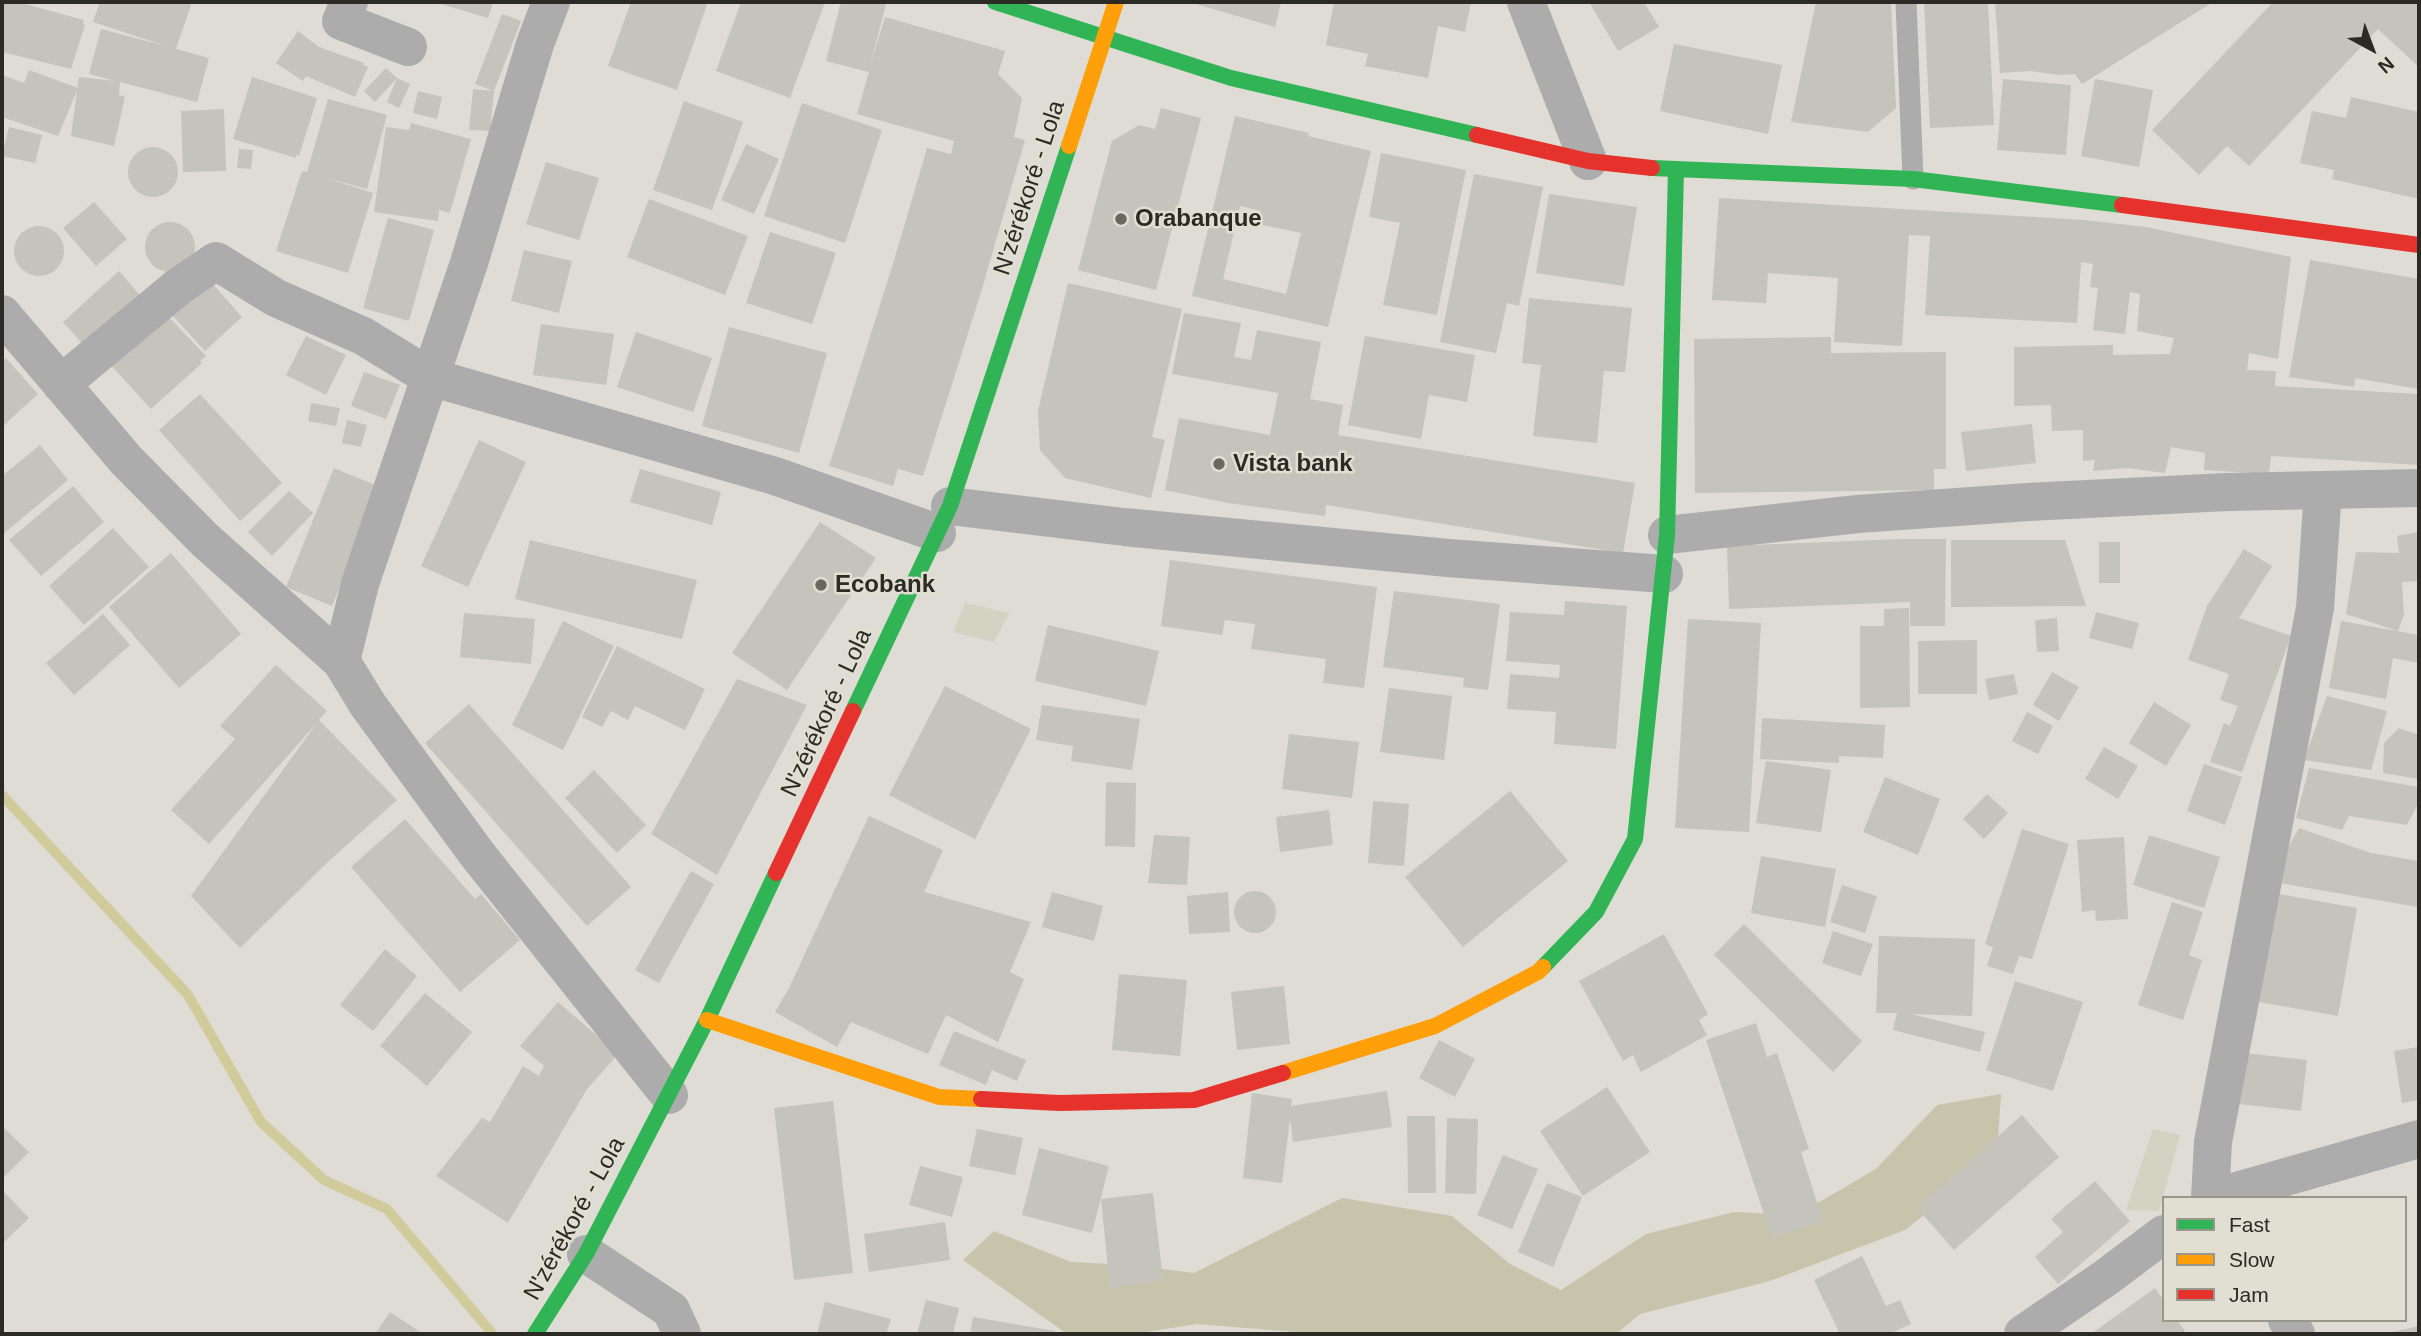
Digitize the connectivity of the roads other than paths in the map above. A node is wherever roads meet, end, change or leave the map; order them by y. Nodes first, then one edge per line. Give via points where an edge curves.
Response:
1 (349, 2) edge
2 (551, 2) edge
3 (995, 2) edge
4 (1116, 2) edge
5 (1526, 2) edge
6 (1906, 2) edge
7 (1103, 36) junction
8 (408, 47) dead end
9 (1588, 161) junction
10 (1676, 170) junction
11 (1913, 179) junction
12 (2419, 245) edge
13 (2, 314) edge
14 (430, 377) junction
15 (61, 384) junction
16 (2419, 488) edge
17 (2323, 490) junction
18 (944, 519) junction
19 (1667, 535) junction
20 (1664, 574) junction
21 (341, 661) junction
22 (707, 1020) junction
23 (669, 1095) junction
24 (2419, 1139) edge
25 (2211, 1196) edge
26 (2218, 1196) edge
27 (2162, 1236) edge
28 (586, 1254) junction
29 (535, 1334) edge
30 (682, 1334) edge
31 (2023, 1334) edge

1 - 8 street via 341,21
2 - 14 street
3 - 7 main road
4 - 7 main road, N'zérékoré - Lola
5 - 9 street
6 - 11 lane
7 - 9 main road via 1231,78
7 - 18 main road, N'zérékoré - Lola
9 - 10 main road
10 - 11 main road
10 - 19 main road
11 - 12 main road
13 - 15 street
14 - 15 street via 363,336 276,298 216,261
14 - 18 street via 775,476
14 - 21 street via 360,584
15 - 21 street via 126,460 205,540
16 - 17 street
17 - 19 street via 2028,502 1858,514
17 - 25 street via 2315,608 2213,1142
18 - 20 street via 1124,527
18 - 22 main road, N'zérékoré - Lola
19 - 20 main road
20 - 22 main road via 1635,839 1596,912 1538,972 1435,1026 1194,1100 1059,1103 939,1097
21 - 23 street via 477,854
22 - 23 main road, N'zérékoré - Lola
23 - 28 main road, N'zérékoré - Lola
24 - 26 street
27 - 31 street
28 - 29 main road, N'zérékoré - Lola
28 - 30 street via 671,1310

